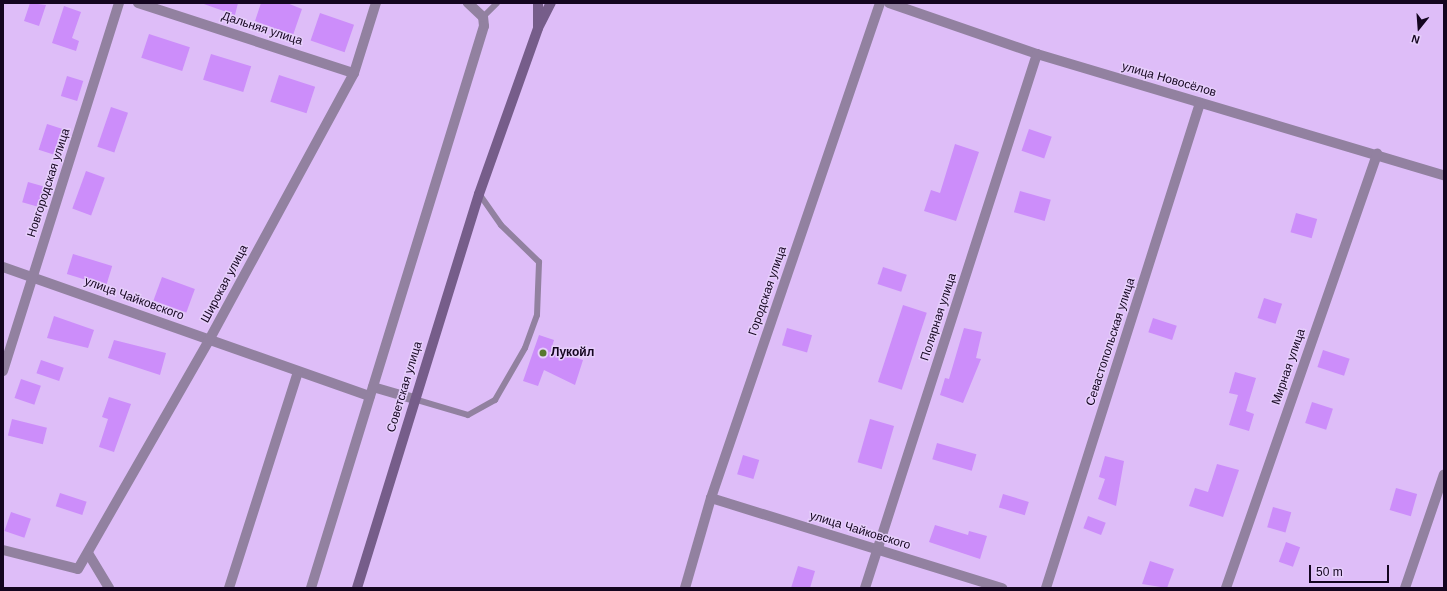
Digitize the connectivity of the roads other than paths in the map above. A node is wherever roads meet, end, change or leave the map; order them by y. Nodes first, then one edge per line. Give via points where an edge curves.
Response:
1 (119, 3) edge
2 (138, 3) edge
3 (376, 3) edge
4 (468, 3) edge
5 (497, 3) edge
6 (538, 3) edge
7 (551, 3) edge
8 (880, 3) edge
9 (889, 3) edge
10 (483, 17) junction
11 (538, 28) junction
12 (1037, 54) junction
13 (354, 73) junction
14 (1200, 103) junction
15 (1377, 154) junction
16 (1444, 176) edge
17 (480, 194) junction
18 (3, 266) edge
19 (33, 277) junction
20 (208, 342) junction
21 (3, 371) edge
22 (298, 372) junction
23 (372, 392) junction
24 (414, 399) junction
25 (1444, 474) edge
26 (711, 498) junction
27 (3, 550) edge
28 (878, 550) junction
29 (88, 553) junction
30 (109, 588) edge
31 (229, 588) edge
32 (311, 588) edge
33 (357, 588) edge
34 (685, 588) edge
35 (865, 588) edge
36 (1002, 588) edge
37 (1046, 588) edge
38 (1226, 588) edge
39 (1405, 588) edge

1 - 19 street, Новгородская улица
2 - 13 street, Дальняя улица
3 - 13 street, Широкая улица
4 - 10 street
5 - 10 lane
6 - 11 main road
7 - 11 main road
8 - 26 street, Городская улица
9 - 12 street, улица Новосёлов
10 - 23 street via 484,26
11 - 17 main road, Советская улица
12 - 14 street, улица Новосёлов
12 - 28 street, Полярная улица
13 - 20 street, Широкая улица
14 - 15 street, улица Новосёлов
14 - 37 street, Севастопольская улица
15 - 16 street, улица Новосёлов
15 - 38 street, Мирная улица
17 - 24 main road, Советская улица
17 - 24 lane via 501,225 539,262 537,315 524,348 495,400 468,415
18 - 19 street, улица Чайковского
19 - 20 street, улица Чайковского via 157,319
19 - 21 street, Новгородская улица
20 - 22 street, улица Чайковского
20 - 29 street, Широкая улица
22 - 23 street, улица Чайковского
22 - 31 street
23 - 24 street, улица Чайковского
23 - 32 street
24 - 33 main road, Советская улица
25 - 39 street
26 - 28 street, улица Чайковского
26 - 34 street, Городская улица
27 - 29 street, Широкая улица via 78,570
28 - 35 street, Полярная улица
28 - 36 street, улица Чайковского
29 - 30 street

